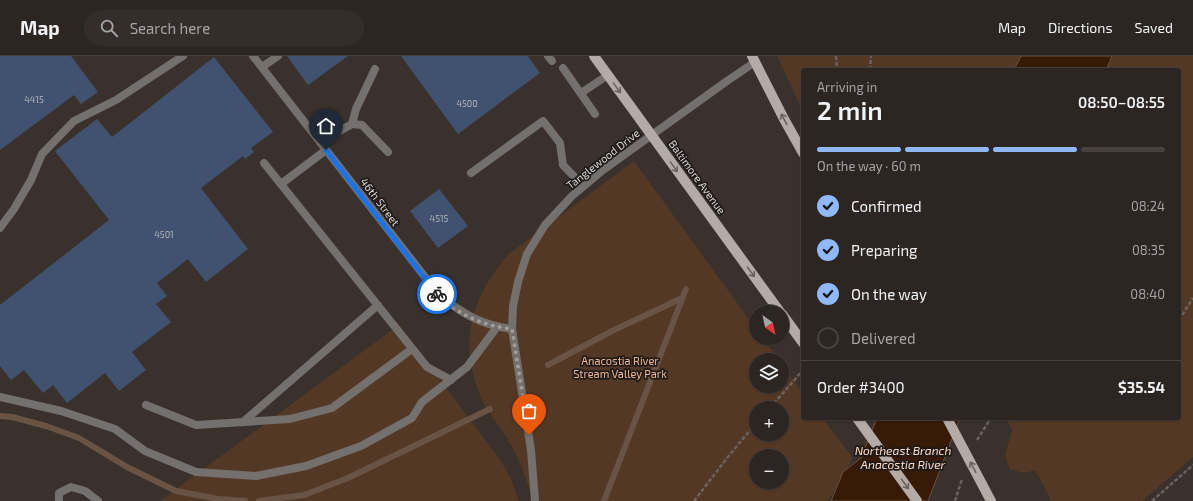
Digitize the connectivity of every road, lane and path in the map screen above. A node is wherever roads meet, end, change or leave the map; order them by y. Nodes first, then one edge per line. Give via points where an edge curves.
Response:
1 (183, 56) edge
2 (253, 56) edge
3 (278, 56) edge
4 (594, 56) edge
5 (836, 56) edge
6 (871, 56) edge
7 (753, 59) edge
8 (262, 68) junction
9 (563, 68) dead end
10 (837, 68) edge
11 (870, 68) edge
12 (375, 69) dead end
13 (608, 75) junction
14 (581, 93) junction
15 (595, 114) dead end
16 (352, 124) junction
17 (651, 135) junction
18 (320, 142) junction
19 (801, 149) edge
20 (326, 150) junction
21 (388, 152) dead end
22 (264, 163) dead end
23 (471, 173) dead end
24 (281, 184) junction
25 (583, 186) junction
26 (0, 228) edge
27 (1193, 298) edge
28 (378, 305) junction
29 (775, 305) edge
30 (1181, 317) edge
31 (789, 324) edge
32 (497, 327) junction
33 (512, 329) junction
34 (801, 340) edge
35 (412, 349) junction
36 (801, 372) edge
37 (451, 380) junction
38 (0, 397) edge
39 (776, 401) edge
40 (146, 405) dead end
41 (858, 420) edge
42 (948, 420) edge
43 (244, 422) junction
44 (749, 431) edge
45 (1193, 465) edge
46 (59, 501) edge
47 (98, 501) edge
48 (535, 501) edge
49 (694, 501) edge
50 (917, 501) edge
51 (991, 501) edge
52 (1152, 501) edge

1 - 26 street via 116,100 74,121 42,154 31,180
2 - 8 street, 46th Street
3 - 8 street
4 - 13 main road, Baltimore Avenue
5 - 10 path
6 - 11 path
7 - 17 street, Tanglewood Drive
19 -> 7 main road
8 - 18 street, 46th Street
9 - 14 street
12 - 16 street via 356,108
13 - 14 street
13 -> 17 main road, Baltimore Avenue
14 - 15 street
16 - 18 street
16 - 21 street via 362,125
17 - 25 street, Tanglewood Drive
17 -> 29 main road, Baltimore Avenue
18 - 20 street, 46th Street
20 - 24 street
20 - 32 street, 46th Street via 439,295 459,312
22 - 24 street
23 - 25 street via 543,121 560,143 562,165
24 - 28 street
25 - 33 street, Tanglewood Drive via 545,225 527,254 513,306
27 - 30 path
28 - 35 street
28 - 43 street
31 - 34 main road, Baltimore Avenue
32 - 33 street, 46th Street
32 - 37 street via 467,366
33 - 48 street, Tanglewood Drive via 531,450
35 - 37 street via 427,368
35 - 43 street via 332,408 290,420
36 - 39 path
37 - 38 street via 422,402 412,418 361,446 306,466 256,476 196,472 145,452 115,429 61,411
40 - 43 street via 196,424
41 -> 50 main road
51 -> 42 main road
44 - 49 path
45 - 52 path
46 - 47 street via 59,492 71,487 85,491

